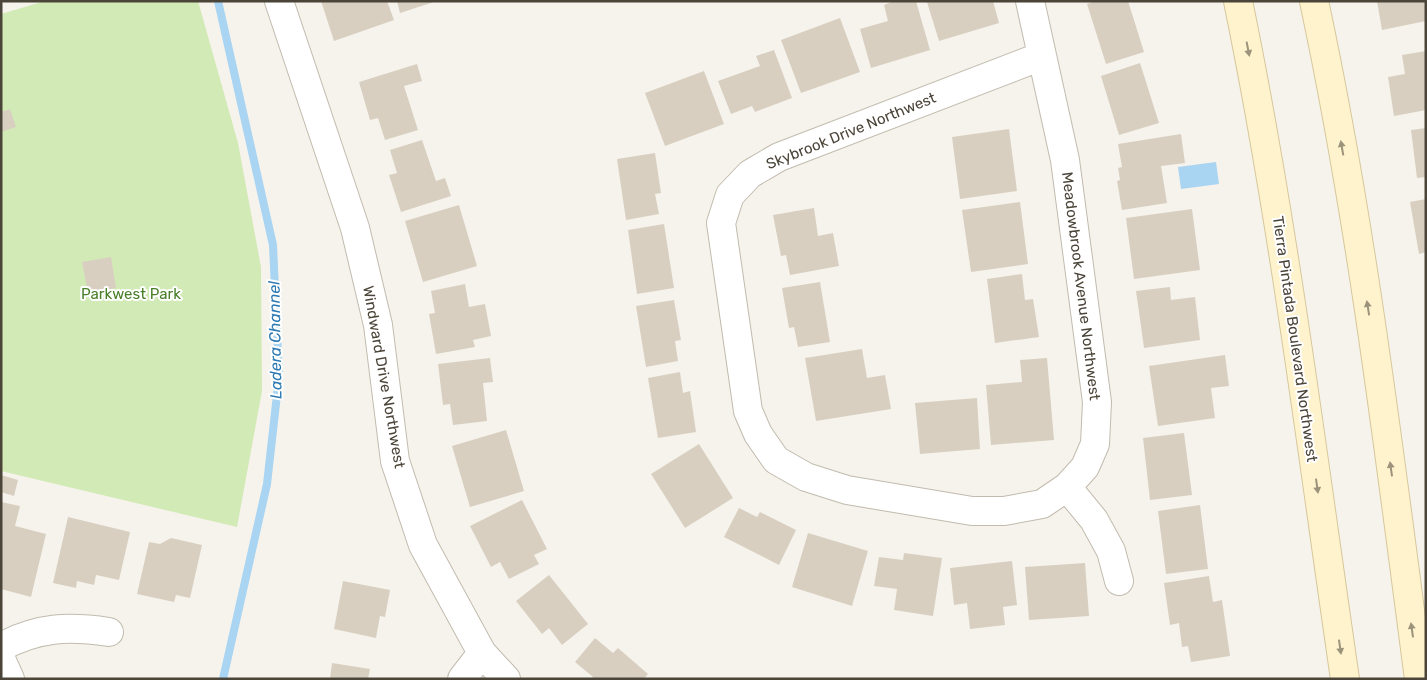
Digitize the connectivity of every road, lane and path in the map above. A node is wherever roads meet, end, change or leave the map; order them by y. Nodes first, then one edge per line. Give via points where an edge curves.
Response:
1 (279, 1) edge
2 (1030, 1) edge
3 (1238, 1) edge
4 (1314, 1) edge
5 (1042, 56) junction
6 (776, 460) joint
7 (1067, 487) junction
8 (1119, 581) dead end
9 (109, 632) dead end
10 (1, 647) edge
11 (482, 652) junction
12 (1, 659) edge
13 (10, 679) edge
14 (462, 679) edge
15 (506, 679) edge
16 (1344, 679) edge
17 (1419, 679) edge

1 - 11 street, Windward Drive Northwest via 355,228 378,325 395,461 423,546
2 - 5 street, Meadowbrook Avenue Northwest
3 -> 16 main road, Tierra Pintada Boulevard Northwest via 1280,233
17 -> 4 main road via 1354,213
5 - 6 street, Skybrook Drive Northwest via 779,157 750,174 730,195 721,223 748,410 758,434
5 - 7 street, Meadowbrook Avenue Northwest via 1065,160 1097,402 1094,444 1085,467
6 - 7 street, Meadowbrook Avenue Northwest via 806,477 847,490 972,511 1004,511 1042,504
7 - 8 street via 1094,520 1111,551
9 - 10 street via 82,628 51,629 18,638
11 - 14 street
11 - 15 street, Windward Drive Northwest
12 - 13 street

